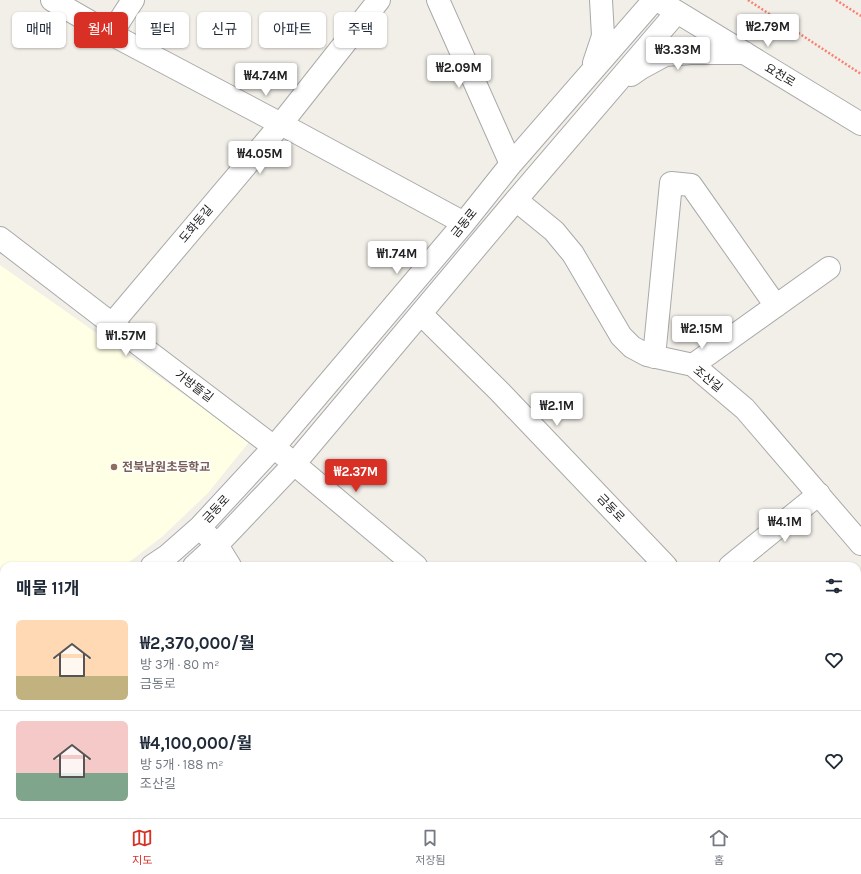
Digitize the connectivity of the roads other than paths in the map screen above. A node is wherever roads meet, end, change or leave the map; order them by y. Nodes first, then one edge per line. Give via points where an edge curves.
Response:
1 (133, 0) edge
2 (379, 0) edge
3 (438, 0) edge
4 (601, 0) edge
5 (654, 0) edge
6 (658, 0) edge
7 (55, 1) edge
8 (74, 12) edge
9 (125, 12) edge
10 (677, 12) junction
11 (128, 43) edge
12 (745, 53) junction
13 (591, 72) junction
14 (611, 90) junction
15 (281, 124) junction
16 (861, 124) edge
17 (511, 164) junction
18 (516, 200) junction
19 (464, 223) junction
20 (0, 238) edge
21 (829, 268) dead end
22 (776, 306) junction
23 (421, 314) junction
24 (112, 324) junction
25 (654, 357) junction
26 (693, 365) junction
27 (274, 447) junction
28 (294, 463) junction
29 (818, 494) junction
30 (200, 527) junction
31 (861, 544) edge
32 (217, 545) junction
33 (158, 562) edge
34 (198, 562) edge
35 (228, 562) edge
36 (411, 562) edge
37 (662, 562) edge
38 (735, 562) edge

1 - 9 street
2 - 15 street, 도화동길
3 - 17 street
4 - 13 street via 603,36
5 - 13 street, 금동로
6 - 10 street, 요천로
7 - 8 street
10 - 12 street, 요천로
10 - 14 street
11 - 15 street
12 - 14 street via 665,55 640,68
12 - 16 street, 요천로
13 - 17 street, 금동로
14 - 18 street
15 - 19 street
15 - 24 street, 도화동길
17 - 19 street, 금동로
18 - 23 street
18 - 25 street, 조산길 via 554,231 573,254 621,336 632,347
19 - 27 street, 금동로
20 - 24 street, 가방뜰길
21 - 22 street
22 - 25 street via 691,185 671,183
22 - 26 street
23 - 28 street
23 - 37 street, 금동로 via 499,391
24 - 27 street, 가방뜰길
25 - 26 street, 조산길
26 - 29 street, 조산길 via 745,409
27 - 28 street
27 - 30 street, 금동로
28 - 32 street
28 - 36 street
29 - 31 street, 조산길
29 - 38 street
30 - 32 street
30 - 33 street, 금동로
32 - 34 street
32 - 35 street

